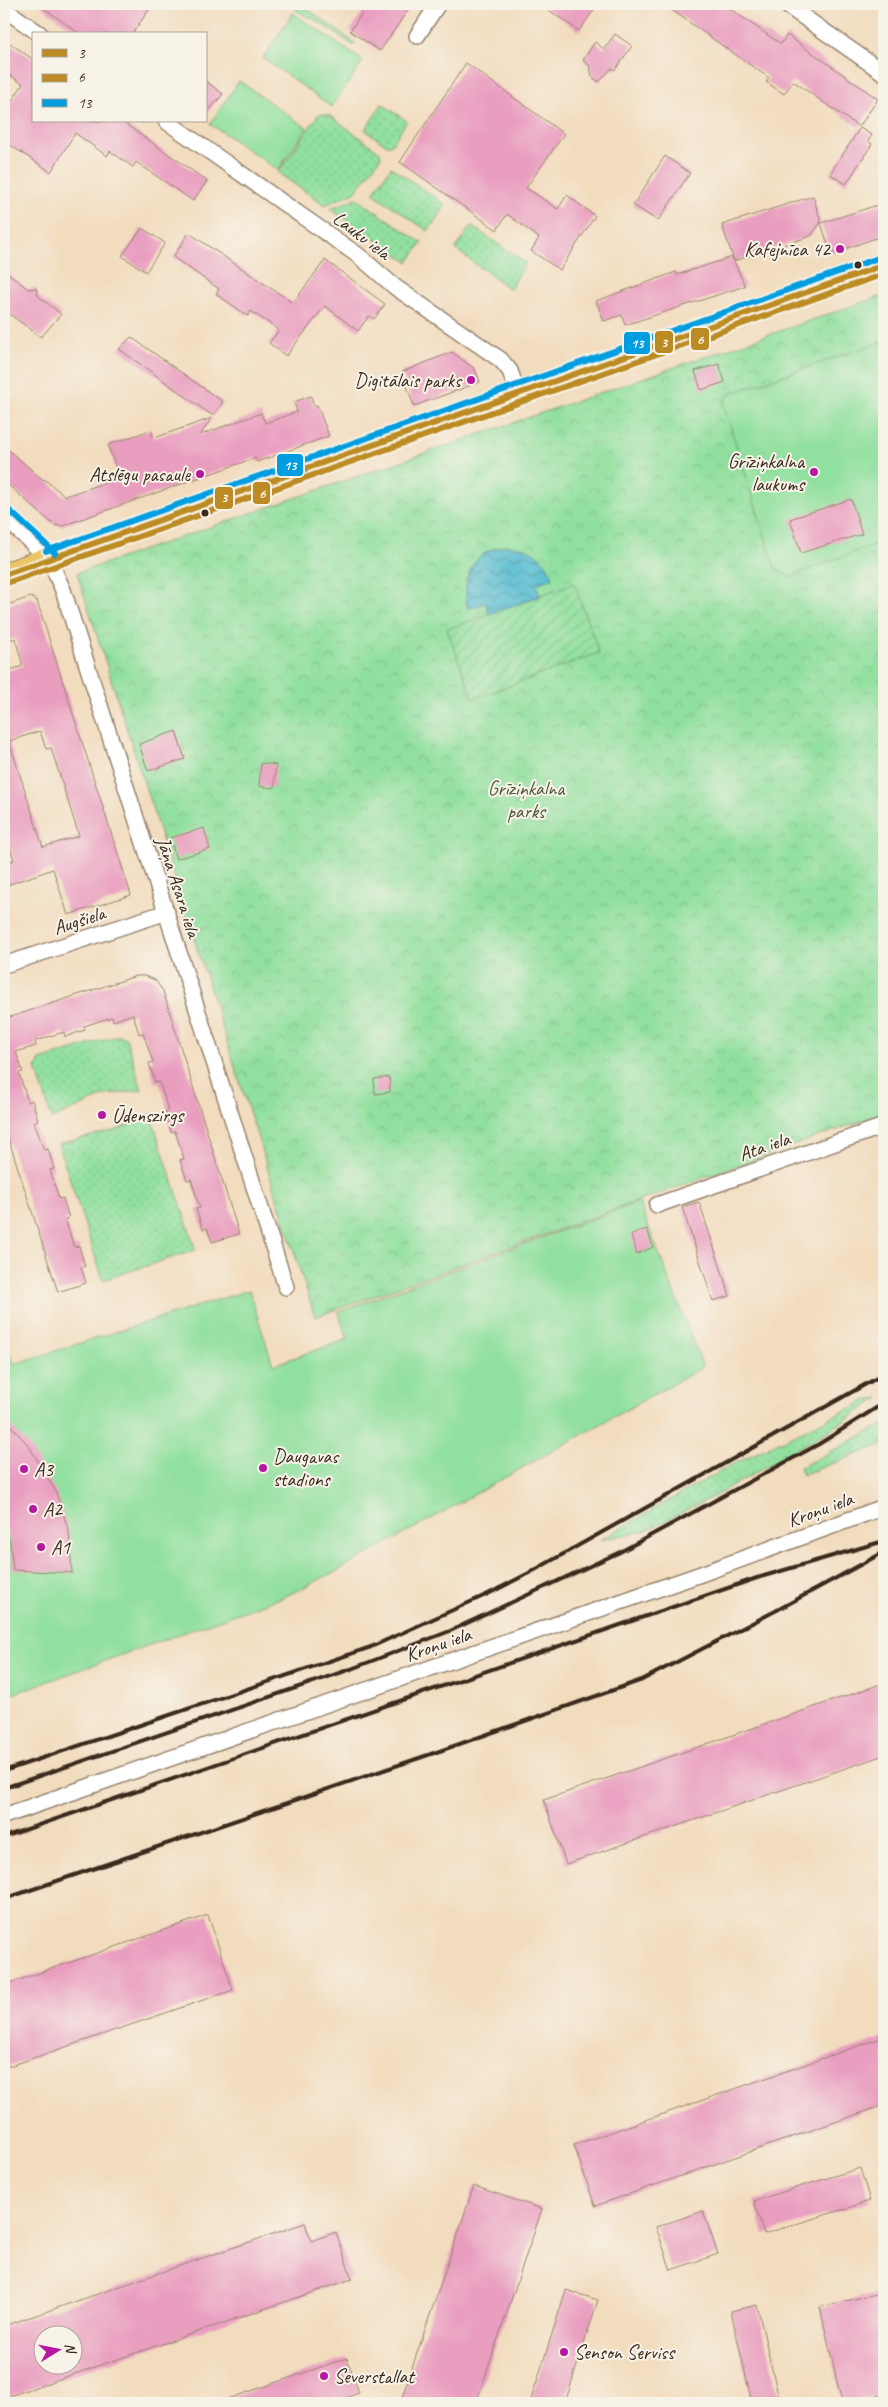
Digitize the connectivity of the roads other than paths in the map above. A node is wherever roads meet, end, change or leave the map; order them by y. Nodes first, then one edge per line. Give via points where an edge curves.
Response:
1 (438, 4) edge
2 (785, 4) edge
3 (4, 9) edge
4 (37, 32) edge
5 (417, 36) dead end
6 (884, 73) edge
7 (167, 122) edge
8 (884, 265) edge
9 (518, 394) junction
10 (4, 517) edge
11 (49, 559) junction
12 (4, 575) edge
13 (167, 912) junction
14 (4, 965) edge
15 (884, 1126) edge
16 (657, 1205) dead end
17 (286, 1287) dead end
18 (884, 1507) edge
19 (4, 1816) edge

1 - 5 street
2 - 6 street
3 - 4 street
7 - 9 street, Lauku iela via 502,360 510,371
8 - 9 main road
9 - 11 main road
10 - 11 street, Jāņa Asara iela
11 - 12 main road
11 - 13 street, Jāņa Asara iela via 63,590
13 - 14 street, Augšiela
13 - 17 street, Jāņa Asara iela
15 - 16 street, Ata iela
18 - 19 street, Kroņu iela via 702,1574

